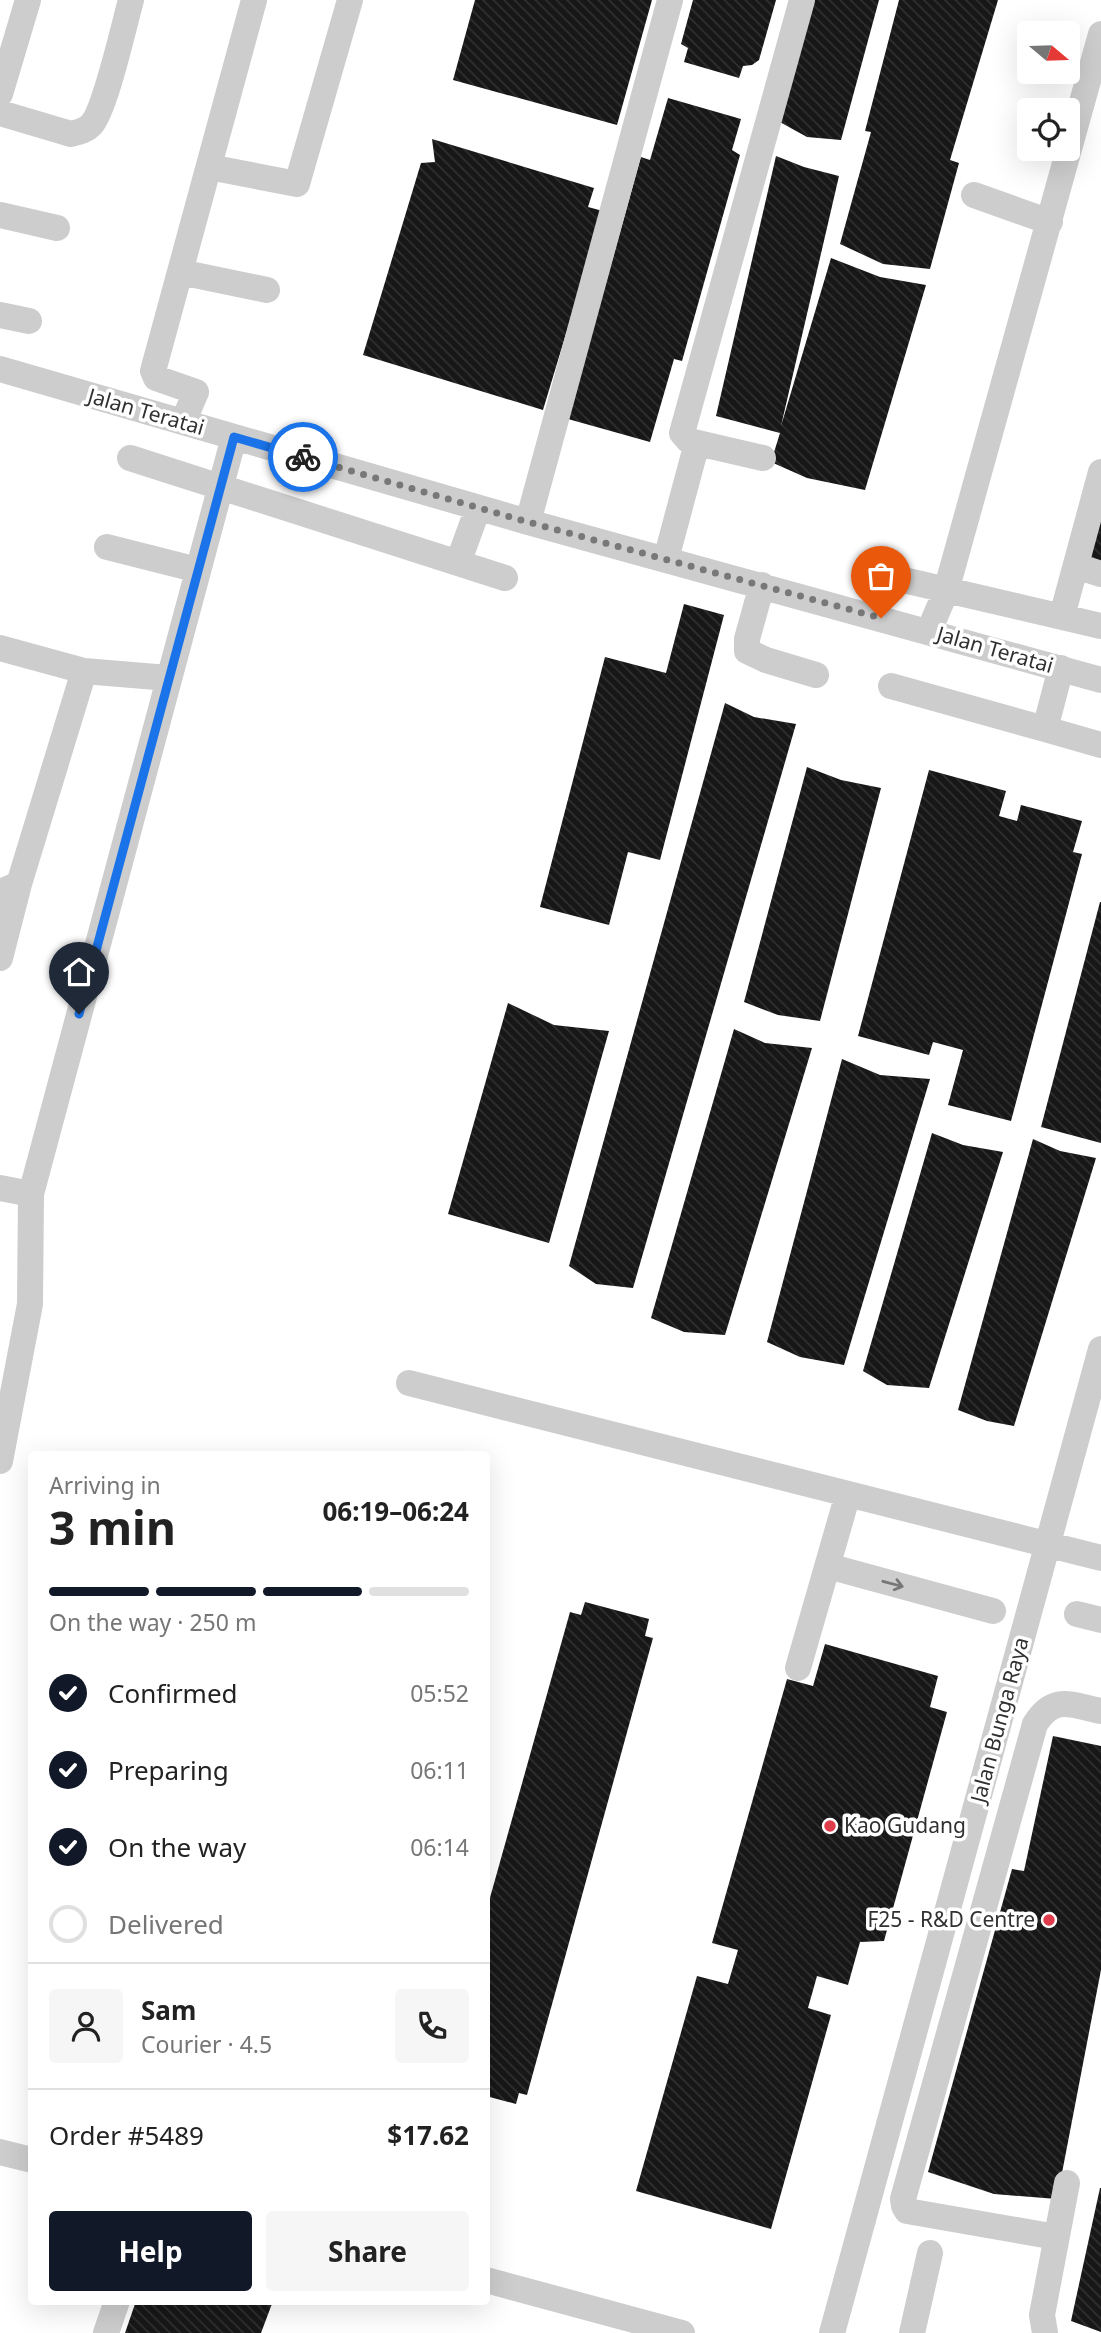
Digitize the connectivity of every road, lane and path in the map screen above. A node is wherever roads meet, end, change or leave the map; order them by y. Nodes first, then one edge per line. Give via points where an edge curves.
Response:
1 (28, 0) edge
2 (131, 0) edge
3 (254, 0) edge
4 (350, 0) edge
5 (670, 0) edge
6 (802, 0) edge
7 (1101, 34) edge
8 (0, 94) edge
9 (0, 113) edge
10 (209, 167) junction
11 (974, 195) dead end
12 (0, 215) edge
13 (1049, 222) junction
14 (57, 228) dead end
15 (180, 272) junction
16 (267, 289) dead end
17 (0, 315) edge
18 (29, 321) dead end
19 (0, 369) edge
20 (183, 422) junction
21 (234, 437) junction
22 (697, 443) junction
23 (763, 457) dead end
24 (130, 458) dead end
25 (1101, 472) edge
26 (220, 488) junction
27 (478, 508) junction
28 (528, 522) junction
29 (107, 547) dead end
30 (666, 559) junction
31 (458, 564) junction
32 (1076, 566) junction
33 (198, 570) junction
34 (865, 571) dead end
35 (1101, 574) edge
36 (505, 578) dead end
37 (762, 585) junction
38 (946, 591) junction
39 (1062, 616) junction
40 (1101, 626) edge
41 (929, 631) junction
42 (0, 649) edge
43 (1061, 668) junction
44 (84, 671) junction
45 (816, 675) dead end
46 (168, 678) junction
47 (1101, 680) edge
48 (891, 686) dead end
49 (1045, 729) junction
50 (1101, 745) edge
51 (10, 888) edge
52 (0, 958) edge
53 (0, 1188) edge
54 (31, 1194) junction
55 (1101, 1349) edge
56 (409, 1382) dead end
57 (0, 1461) edge
58 (848, 1494) junction
59 (1048, 1545) junction
60 (1101, 1558) edge
61 (828, 1566) junction
62 (993, 1611) dead end
63 (798, 1668) dead end
64 (1101, 1711) edge
65 (0, 2152) edge
66 (28, 2159) edge
67 (1068, 2183) dead end
68 (1056, 2237) junction
69 (930, 2253) dead end
70 (490, 2281) edge
71 (116, 2305) edge
72 (106, 2333) edge
73 (682, 2333) edge
74 (832, 2333) edge
75 (912, 2333) edge
76 (1045, 2333) edge

1 - 8 street
2 - 9 street via 100,109 89,127 71,134
3 - 10 street
4 - 10 street via 297,184
5 - 28 street
6 - 22 street via 683,431 685,438
7 - 13 street
10 - 15 street
11 - 13 street
12 - 14 street
13 - 38 street
15 - 16 street
15 - 20 street via 153,371 156,378 196,392
17 - 18 street
19 - 20 street, Jalan Teratai
20 - 21 street, Jalan Teratai
21 - 26 street
21 - 27 street, Jalan Teratai
22 - 23 street
22 - 30 street
24 - 26 street
25 - 32 street
26 - 31 street
26 - 33 street
27 - 28 street, Jalan Teratai
27 - 31 street
28 - 30 street, Jalan Teratai
29 - 33 street
30 - 37 street, Jalan Teratai
31 - 36 street
32 - 35 street
32 - 39 street
33 - 46 street
34 - 38 street
37 - 41 street, Jalan Teratai
37 - 45 street via 747,651
38 - 39 street
38 - 41 street
39 - 40 street
41 - 43 street, Jalan Teratai
42 - 44 street
43 - 47 street, Jalan Teratai
43 - 49 street
44 - 46 street
44 - 51 street
46 - 54 street
48 - 49 street
49 - 50 street
51 - 52 street
53 - 54 street
54 - 57 street via 30,1304
55 - 59 street, Jalan Bunga Raya
56 - 58 street
58 - 59 street
58 - 61 street
59 - 60 street
59 - 74 street, Jalan Bunga Raya
61 -> 62 street
61 - 63 street
64 - 68 street via 1052,1704 1035,1724 903,2199 907,2211
65 - 66 street
67 - 68 street
68 - 76 street via 1042,2315
69 - 75 street
70 - 73 street
71 - 72 street

